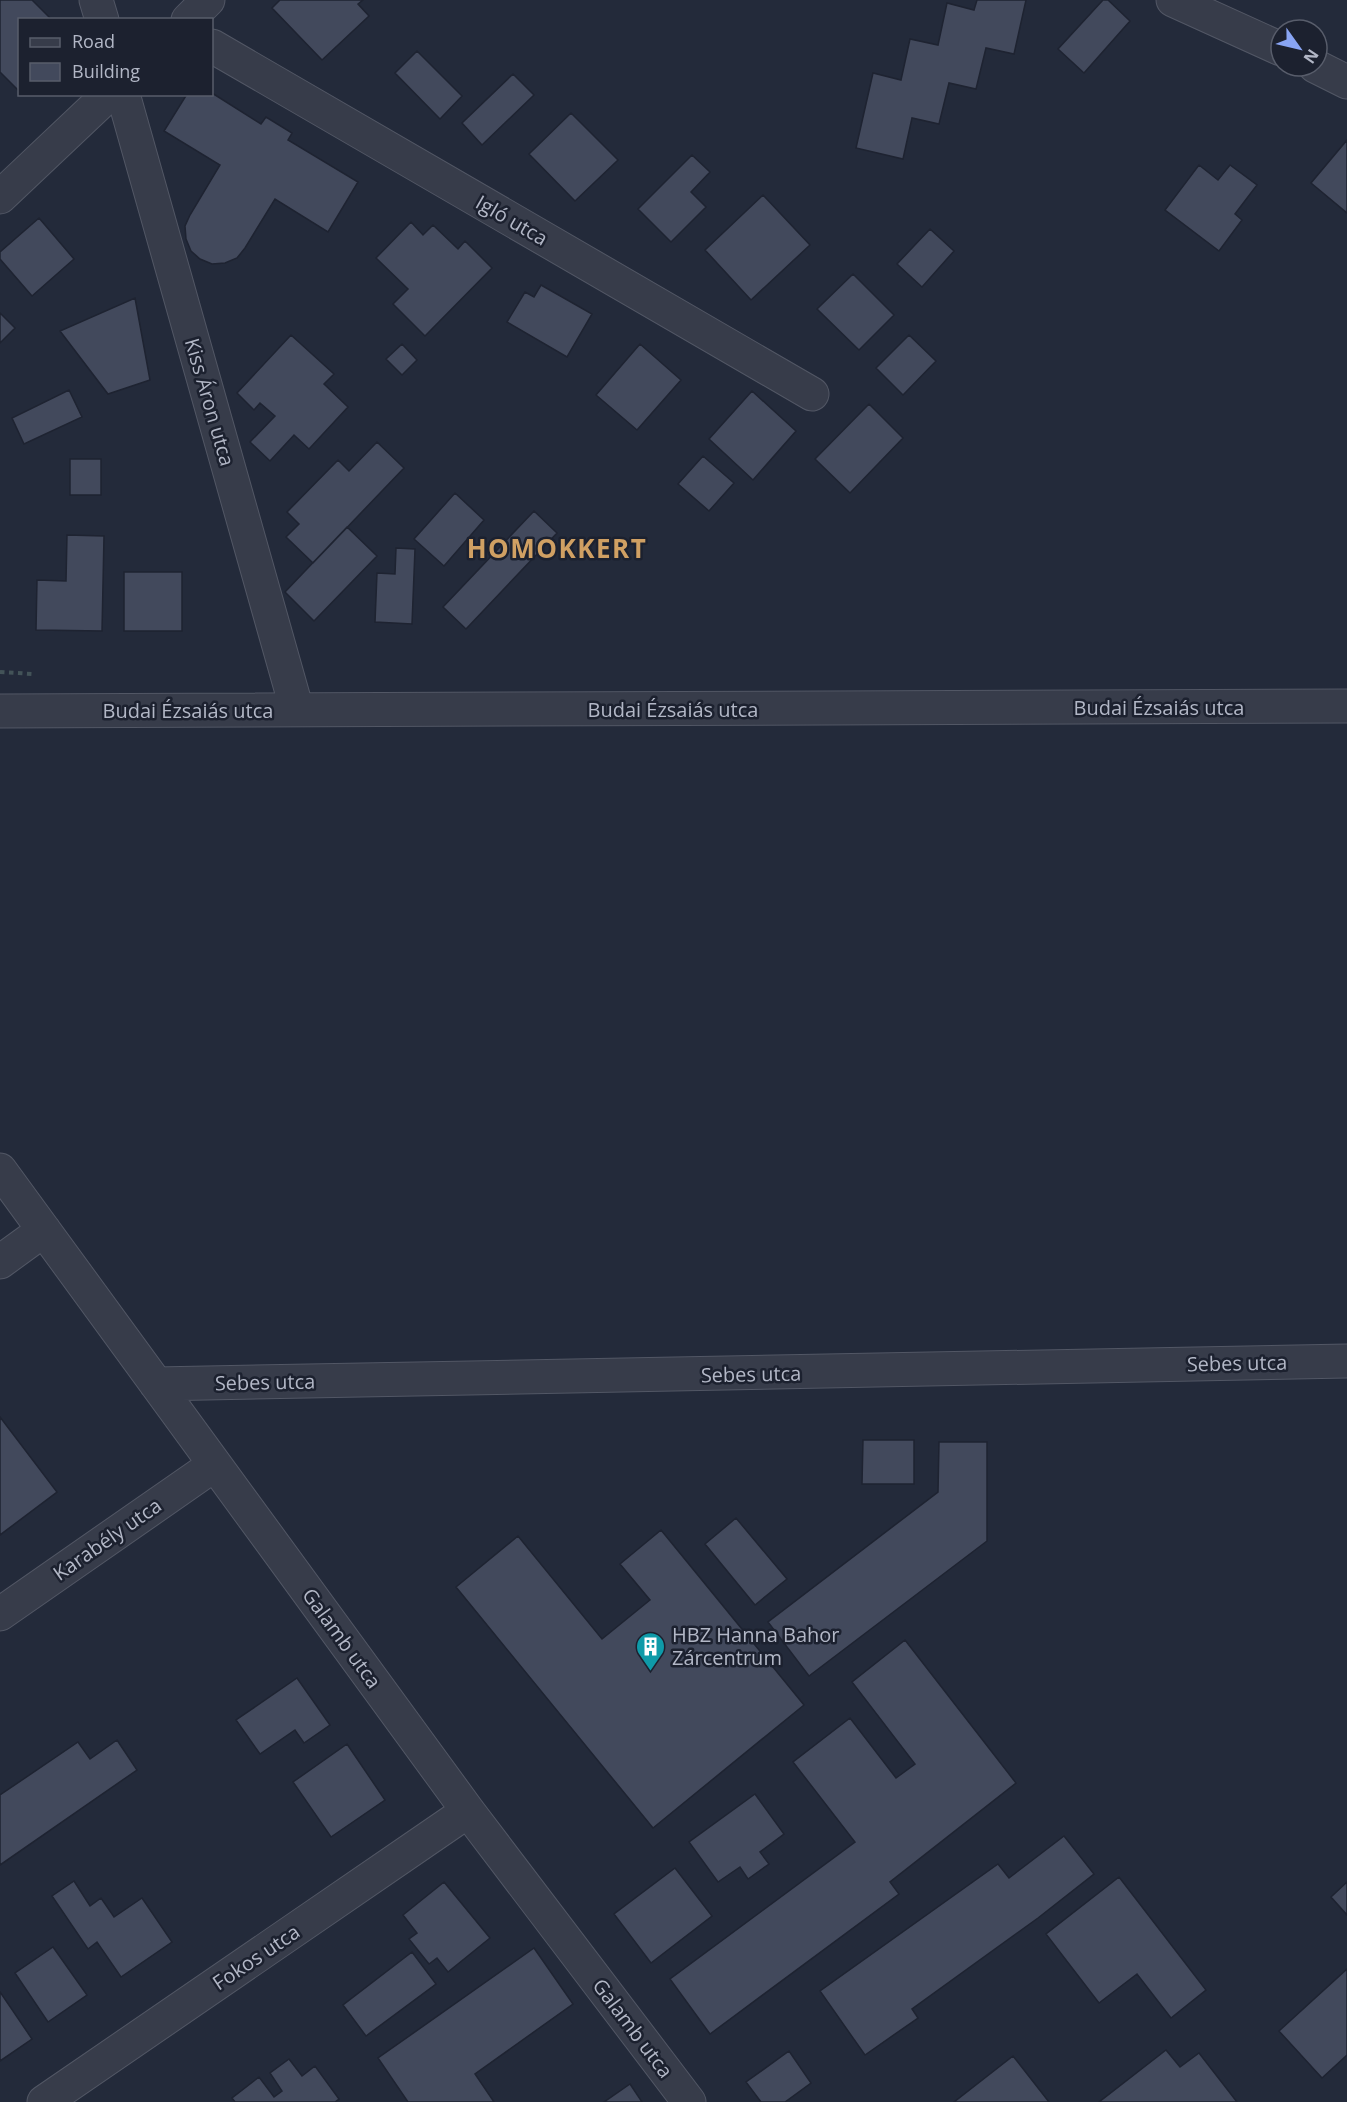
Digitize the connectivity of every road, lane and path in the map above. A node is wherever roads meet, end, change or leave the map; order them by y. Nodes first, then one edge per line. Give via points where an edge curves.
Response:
1 (96, 0) edge
2 (208, 0) edge
3 (1173, 0) edge
4 (101, 18) edge
5 (190, 18) edge
6 (1269, 44) edge
7 (213, 47) edge
8 (1329, 73) edge
9 (1347, 82) edge
10 (107, 96) edge
11 (124, 96) edge
12 (0, 197) edge
13 (812, 394) dead end
14 (0, 672) edge
15 (33, 674) dead end
16 (1347, 706) edge
17 (297, 710) junction
18 (0, 711) edge
19 (0, 1170) edge
20 (44, 1230) junction
21 (0, 1262) edge
22 (1347, 1361) edge
23 (156, 1384) junction
24 (214, 1465) junction
25 (0, 1614) edge
26 (468, 1811) junction
27 (44, 2102) edge
28 (689, 2102) edge

1 - 4 street
2 - 5 street
3 - 6 street
7 - 13 street, Igló utca
8 - 9 street
10 - 12 street
11 - 17 street, Kiss Áron utca
14 - 15 path
16 - 17 street, Budai Ézsaiás utca
17 - 18 street, Budai Ézsaiás utca
19 - 20 street, Galamb utca
20 - 21 street
20 - 23 street, Galamb utca
22 - 23 street, Sebes utca
23 - 24 street, Galamb utca
24 - 25 street, Karabély utca
24 - 26 street, Galamb utca
26 - 27 street, Fokos utca
26 - 28 street, Galamb utca

